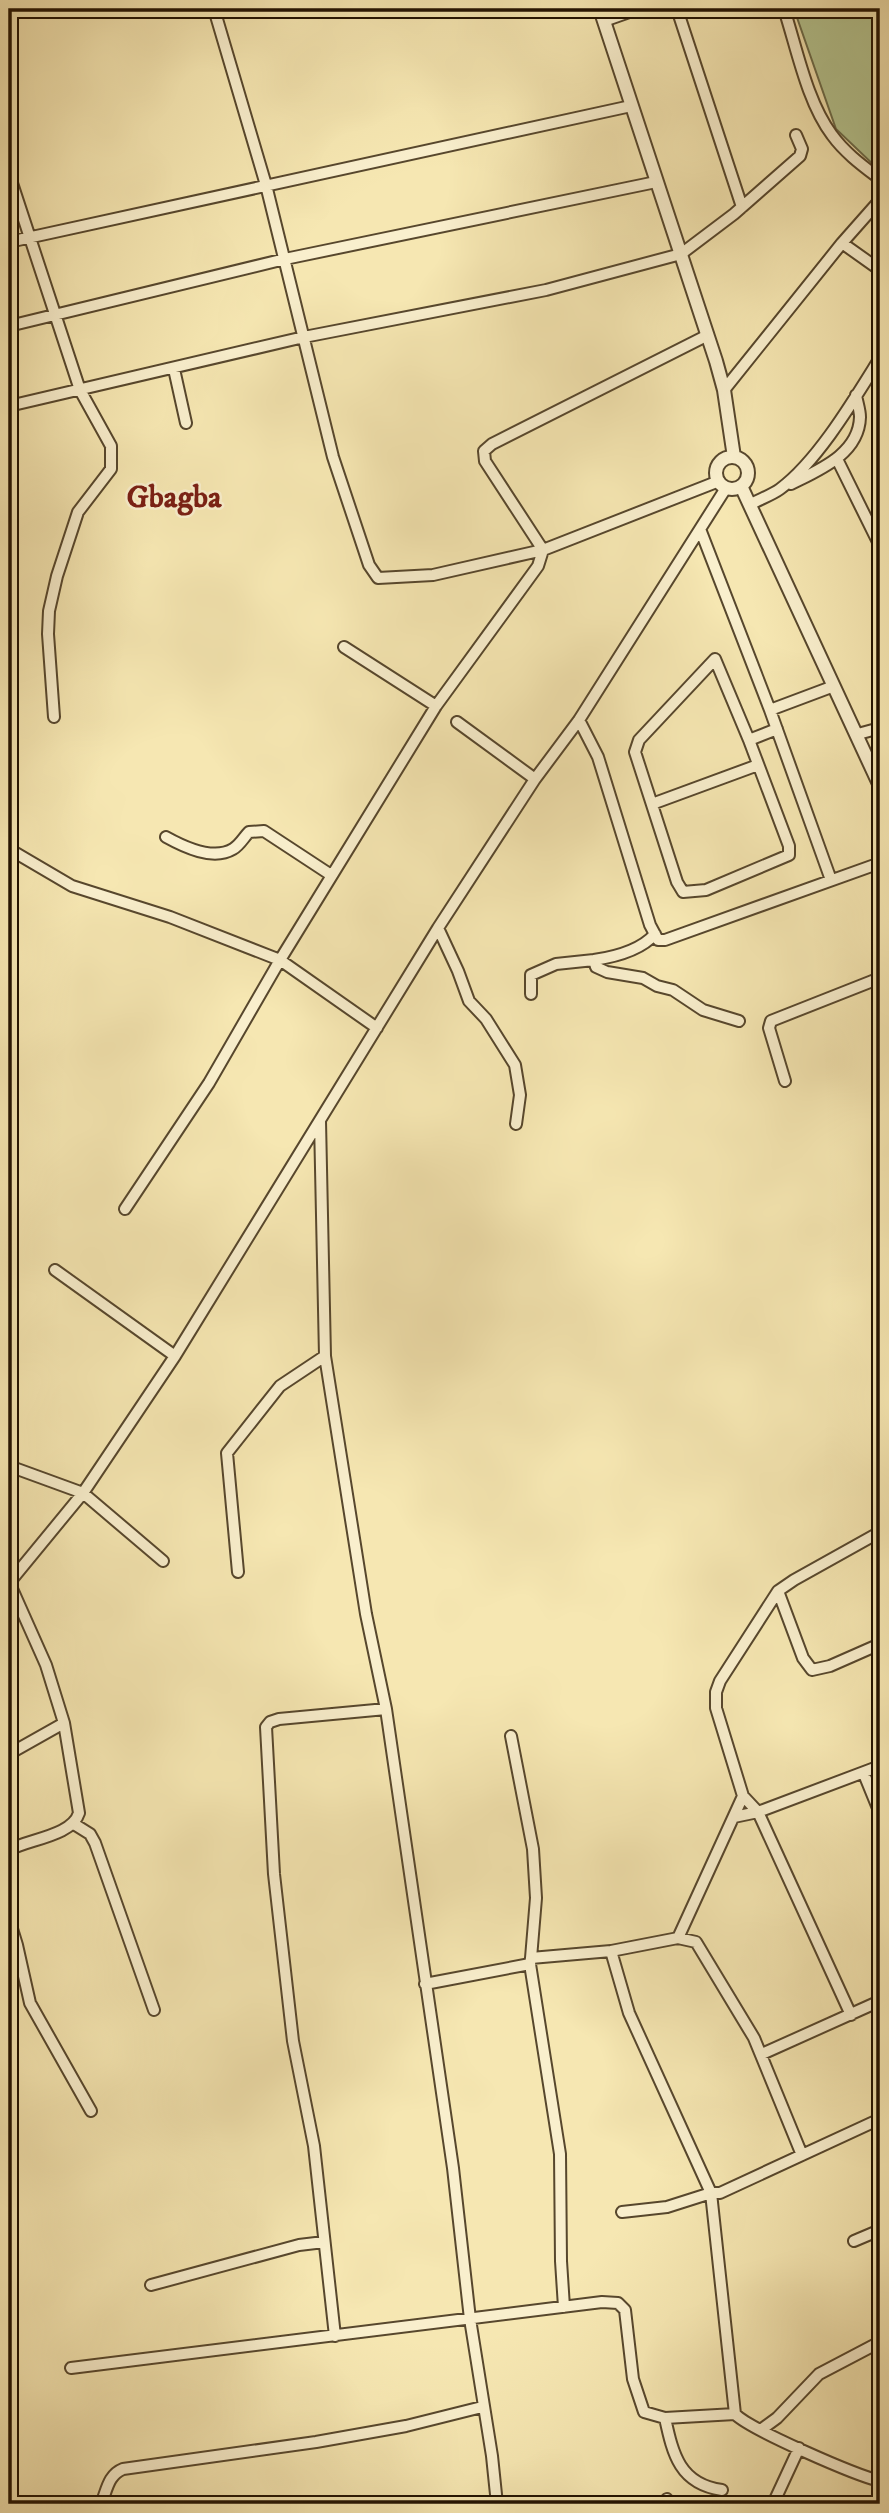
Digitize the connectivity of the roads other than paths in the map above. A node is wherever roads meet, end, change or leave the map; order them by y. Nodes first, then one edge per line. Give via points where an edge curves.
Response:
1 (214, 9) edge
2 (638, 9) edge
3 (677, 9) edge
4 (783, 9) edge
5 (602, 15) edge
6 (631, 106) junction
7 (796, 135) dead end
8 (9, 176) edge
9 (880, 179) edge
10 (656, 182) junction
11 (266, 185) junction
12 (880, 200) edge
13 (742, 207) junction
14 (29, 237) junction
15 (9, 242) edge
16 (842, 243) junction
17 (681, 254) junction
18 (285, 259) junction
19 (880, 270) edge
20 (55, 314) junction
21 (9, 326) edge
22 (708, 335) junction
23 (304, 337) junction
24 (880, 358) edge
25 (174, 369) junction
26 (80, 390) junction
27 (724, 390) junction
28 (856, 395) junction
29 (9, 406) edge
30 (186, 423) dead end
31 (734, 457) junction
32 (837, 459) junction
33 (722, 484) junction
34 (741, 486) junction
35 (780, 490) junction
36 (751, 504) junction
37 (700, 530) junction
38 (880, 546) edge
39 (543, 550) junction
40 (344, 647) dead end
41 (834, 686) junction
42 (436, 706) junction
43 (770, 710) junction
44 (54, 717) dead end
45 (579, 720) junction
46 (457, 722) dead end
47 (777, 729) junction
48 (880, 729) edge
49 (858, 734) junction
50 (749, 740) junction
51 (758, 765) junction
52 (535, 779) junction
53 (880, 786) edge
54 (652, 804) junction
55 (166, 837) dead end
56 (9, 849) edge
57 (880, 863) edge
58 (331, 875) junction
59 (831, 880) junction
60 (438, 928) junction
61 (655, 934) junction
62 (280, 960) junction
63 (594, 960) junction
64 (880, 978) edge
65 (531, 994) dead end
66 (739, 1021) dead end
67 (377, 1028) junction
68 (785, 1080) dead end
69 (320, 1121) junction
70 (516, 1124) dead end
71 (125, 1209) dead end
72 (55, 1270) dead end
73 (175, 1356) junction
74 (325, 1356) junction
75 (9, 1466) edge
76 (83, 1493) junction
77 (880, 1532) edge
78 (163, 1561) dead end
79 (237, 1572) dead end
80 (9, 1583) edge
81 (778, 1591) junction
82 (880, 1644) edge
83 (386, 1709) junction
84 (64, 1723) junction
85 (511, 1737) dead end
86 (9, 1754) edge
87 (880, 1766) edge
88 (864, 1774) junction
89 (743, 1796) junction
90 (758, 1812) junction
91 (880, 1813) edge
92 (734, 1817) junction
93 (74, 1824) junction
94 (9, 1850) edge
95 (9, 1919) edge
96 (678, 1938) junction
97 (611, 1951) junction
98 (531, 1961) junction
99 (425, 1984) junction
100 (880, 2001) edge
101 (154, 2010) dead end
102 (851, 2015) junction
103 (762, 2054) junction
104 (91, 2111) dead end
105 (880, 2119) edge
106 (802, 2155) junction
107 (711, 2193) junction
108 (622, 2212) dead end
109 (880, 2230) edge
110 (854, 2241) dead end
111 (324, 2242) junction
112 (151, 2285) dead end
113 (564, 2307) junction
114 (470, 2319) junction
115 (335, 2336) junction
116 (880, 2342) edge
117 (71, 2368) dead end
118 (482, 2407) junction
119 (735, 2414) junction
120 (665, 2418) junction
121 (762, 2429) junction
122 (799, 2448) junction
123 (880, 2481) edge
124 (722, 2490) dead end
125 (102, 2504) edge
126 (497, 2504) edge
127 (773, 2504) edge

1 - 11 street
2 - 5 street
3 - 13 street
4 - 9 street via 817,112 850,156
5 - 6 street
6 - 10 street
6 - 11 street
7 - 13 street via 800,156
8 - 14 street
10 - 17 street
10 - 18 street
11 - 14 street
11 - 18 street
12 - 16 street
13 - 17 street
14 - 15 street
14 - 20 street
16 - 19 street
16 - 27 street
17 - 22 street
17 - 23 street via 546,290
18 - 20 street
18 - 23 street
20 - 21 street
20 - 26 street
22 - 27 street
22 - 39 street via 484,451 485,461
23 - 25 street
23 - 39 street via 333,457 369,565 378,578 433,575
24 - 28 street
25 - 26 street
25 - 30 street
26 - 29 street
26 - 44 street via 113,454 111,469 78,512 49,611
27 - 31 street
28 - 32 street via 857,432
28 - 35 street via 802,469
31 - 33 street via 718,466
31 - 34 street via 747,466 748,477
32 - 35 street
32 - 38 street
33 - 34 street
33 - 37 street
33 - 39 street
34 - 36 street
35 - 36 street
36 - 41 street
37 - 43 street
37 - 45 street
39 - 42 street via 538,566
40 - 42 street
41 - 43 street
41 - 49 street
42 - 58 street
43 - 47 street
45 - 52 street
45 - 61 street via 597,757
46 - 52 street
47 - 50 street
47 - 59 street
48 - 49 street
49 - 53 street
50 - 51 street
50 - 54 street via 715,659 639,740 635,752
51 - 54 street
51 - 54 street via 789,855 706,890 682,892
52 - 60 street
55 - 58 street via 198,851 224,852 249,832 264,831
56 - 62 street via 72,886 170,917
57 - 59 street
58 - 62 street
59 - 61 street via 665,940
60 - 67 street
60 - 70 street via 470,1001 515,1065 520,1095
61 - 63 street via 624,953
62 - 67 street
62 - 71 street via 209,1083
63 - 65 street via 556,964 531,975
63 - 66 street via 596,967 607,972 643,978 673,990 703,1010
64 - 68 street via 772,1021 769,1028
67 - 69 street
69 - 73 street
69 - 74 street
72 - 73 street
73 - 76 street
74 - 79 street via 280,1386 227,1453
74 - 83 street via 366,1614
75 - 76 street
76 - 78 street
76 - 80 street
77 - 81 street
80 - 84 street via 46,1665
81 - 82 street via 803,1658 812,1670
81 - 89 street via 716,1692 716,1708
83 - 99 street
83 - 111 street via 279,1718 266,1727 274,1874 293,2041 314,2146
84 - 86 street
84 - 93 street via 79,1805
85 - 98 street via 533,1849 536,1898
87 - 88 street
88 - 90 street
88 - 91 street
89 - 90 street
89 - 92 street
90 - 92 street
90 - 102 street
92 - 96 street
93 - 94 street
93 - 101 street via 90,1834 94,1843
95 - 104 street via 30,2003
96 - 97 street
96 - 103 street via 701,1947
97 - 98 street
97 - 107 street via 629,2013
98 - 99 street
98 - 113 street via 560,2154
99 - 114 street
100 - 102 street
102 - 103 street
103 - 106 street
105 - 106 street
106 - 107 street via 736,2187
107 - 108 street via 667,2207
107 - 119 street
109 - 110 street
111 - 112 street
111 - 115 street
113 - 114 street
113 - 120 street via 602,2302 622,2305 639,2403 644,2412
114 - 115 street
114 - 118 street
115 - 117 street
116 - 121 street via 819,2374
118 - 125 street via 329,2440 123,2469 108,2481
118 - 126 street
119 - 120 street
119 - 121 street
120 - 124 street via 677,2459 689,2478
121 - 122 street
122 - 123 street
122 - 127 street

